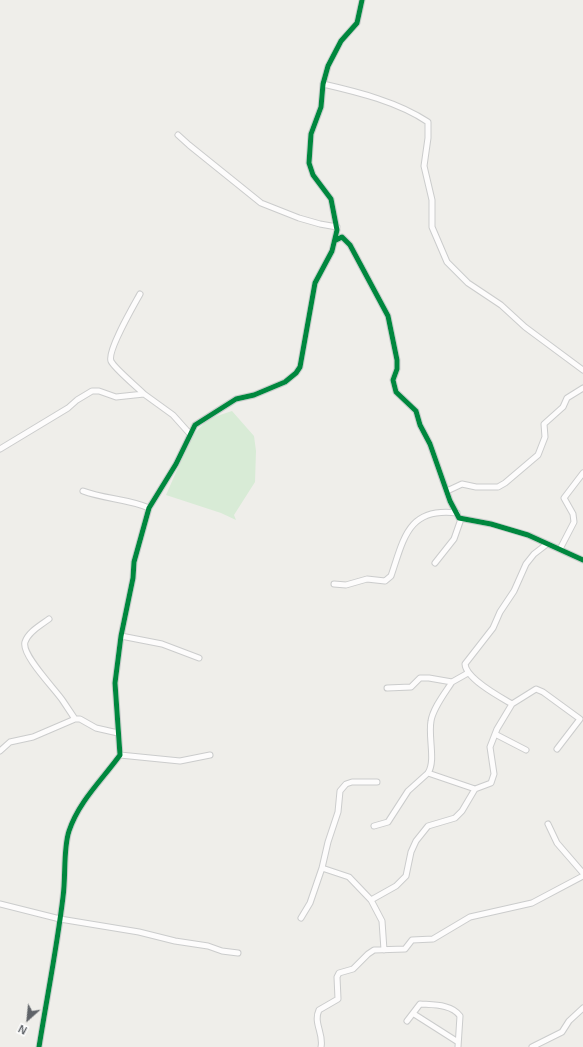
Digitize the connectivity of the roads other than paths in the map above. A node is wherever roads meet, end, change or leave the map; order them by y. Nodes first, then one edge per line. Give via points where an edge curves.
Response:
1 (362, 0) edge
2 (323, 84) junction
3 (178, 135) dead end
4 (337, 227) junction
5 (336, 240) junction
6 (140, 294) dead end
7 (583, 370) edge
8 (583, 388) edge
9 (144, 394) junction
10 (190, 434) junction
11 (0, 449) edge
12 (583, 473) edge
13 (83, 491) dead end
14 (447, 491) junction
15 (149, 508) junction
16 (457, 513) junction
17 (461, 519) junction
18 (547, 544) junction
19 (560, 549) junction
20 (583, 560) edge
21 (435, 564) dead end
22 (334, 584) dead end
23 (49, 619) dead end
24 (121, 636) junction
25 (199, 658) dead end
26 (468, 673) junction
27 (452, 682) junction
28 (387, 688) dead end
29 (512, 704) junction
30 (75, 719) junction
31 (118, 733) junction
32 (495, 734) junction
33 (557, 748) dead end
34 (526, 750) dead end
35 (0, 751) edge
36 (120, 755) junction
37 (210, 755) dead end
38 (428, 773) junction
39 (377, 782) dead end
40 (475, 789) junction
41 (548, 824) dead end
42 (374, 826) dead end
43 (322, 868) junction
44 (583, 873) edge
45 (583, 876) edge
46 (371, 900) junction
47 (0, 904) edge
48 (301, 918) dead end
49 (60, 919) junction
50 (384, 950) junction
51 (238, 953) dead end
52 (582, 1011) edge
53 (414, 1014) junction
54 (407, 1021) dead end
55 (458, 1045) edge
56 (39, 1047) edge
57 (321, 1047) edge
58 (532, 1047) edge

1 - 2 street via 357,23 341,41 332,57
2 - 4 street via 321,107 311,134 309,163 313,175 331,199
2 - 7 street via 383,102 428,122 424,166 432,200 432,227 447,262 468,283 501,305 525,327
3 - 4 street via 261,203 299,218
4 - 5 street
5 - 10 street via 315,283 302,358 296,373 269,390 233,401 195,425
5 - 14 street via 342,237 350,245 386,311 397,360 394,387 401,398 416,411
6 - 9 street via 113,345 110,357 112,364
8 - 14 street via 567,398 562,407 544,424 545,436 538,455 505,483 498,487 462,484
9 - 10 street via 173,415
9 - 11 street via 116,398 92,391
10 - 15 street via 176,464
12 - 19 street via 564,498 573,514 574,522
13 - 15 street
14 - 16 street
15 - 24 street via 135,556
16 - 17 street
16 - 22 street via 440,511 417,520 404,538 392,576 388,580 367,579 346,585
17 - 18 street via 491,524 528,535
17 - 21 street via 454,539
18 - 19 street
18 - 26 street via 526,564 493,628 467,660 465,670
19 - 20 street
23 - 30 street via 30,634 24,646 34,664
24 - 25 street via 162,644
24 - 31 street via 115,683
26 - 27 street
26 - 29 street
27 - 28 street via 420,678 411,687
27 - 38 street via 431,721 429,737 432,765
29 - 32 street
29 - 33 street via 536,689 579,717 579,722
30 - 31 street via 96,728
30 - 35 street via 33,737 10,742
31 - 36 street
32 - 34 street
32 - 40 street via 490,747 494,780 484,787
36 - 37 street via 180,761
36 - 49 street via 87,796 69,831
38 - 40 street
38 - 42 street via 408,792 388,822
39 - 43 street via 352,782 340,791 338,812
40 - 46 street via 459,815 428,826 416,841 406,876 396,886
41 - 44 street via 557,843
43 - 46 street via 349,877
43 - 48 street via 310,903
45 - 50 street via 543,899 470,918 433,939 412,940 405,949
46 - 50 street via 382,921
47 - 49 street
49 - 51 street via 139,932
49 - 56 street
50 - 57 street via 371,952 353,969 338,974 338,999 322,1008 316,1015
52 - 58 street via 569,1021 562,1032
53 - 54 street
53 - 55 street
53 - 55 street via 420,1004 451,1008 460,1016

